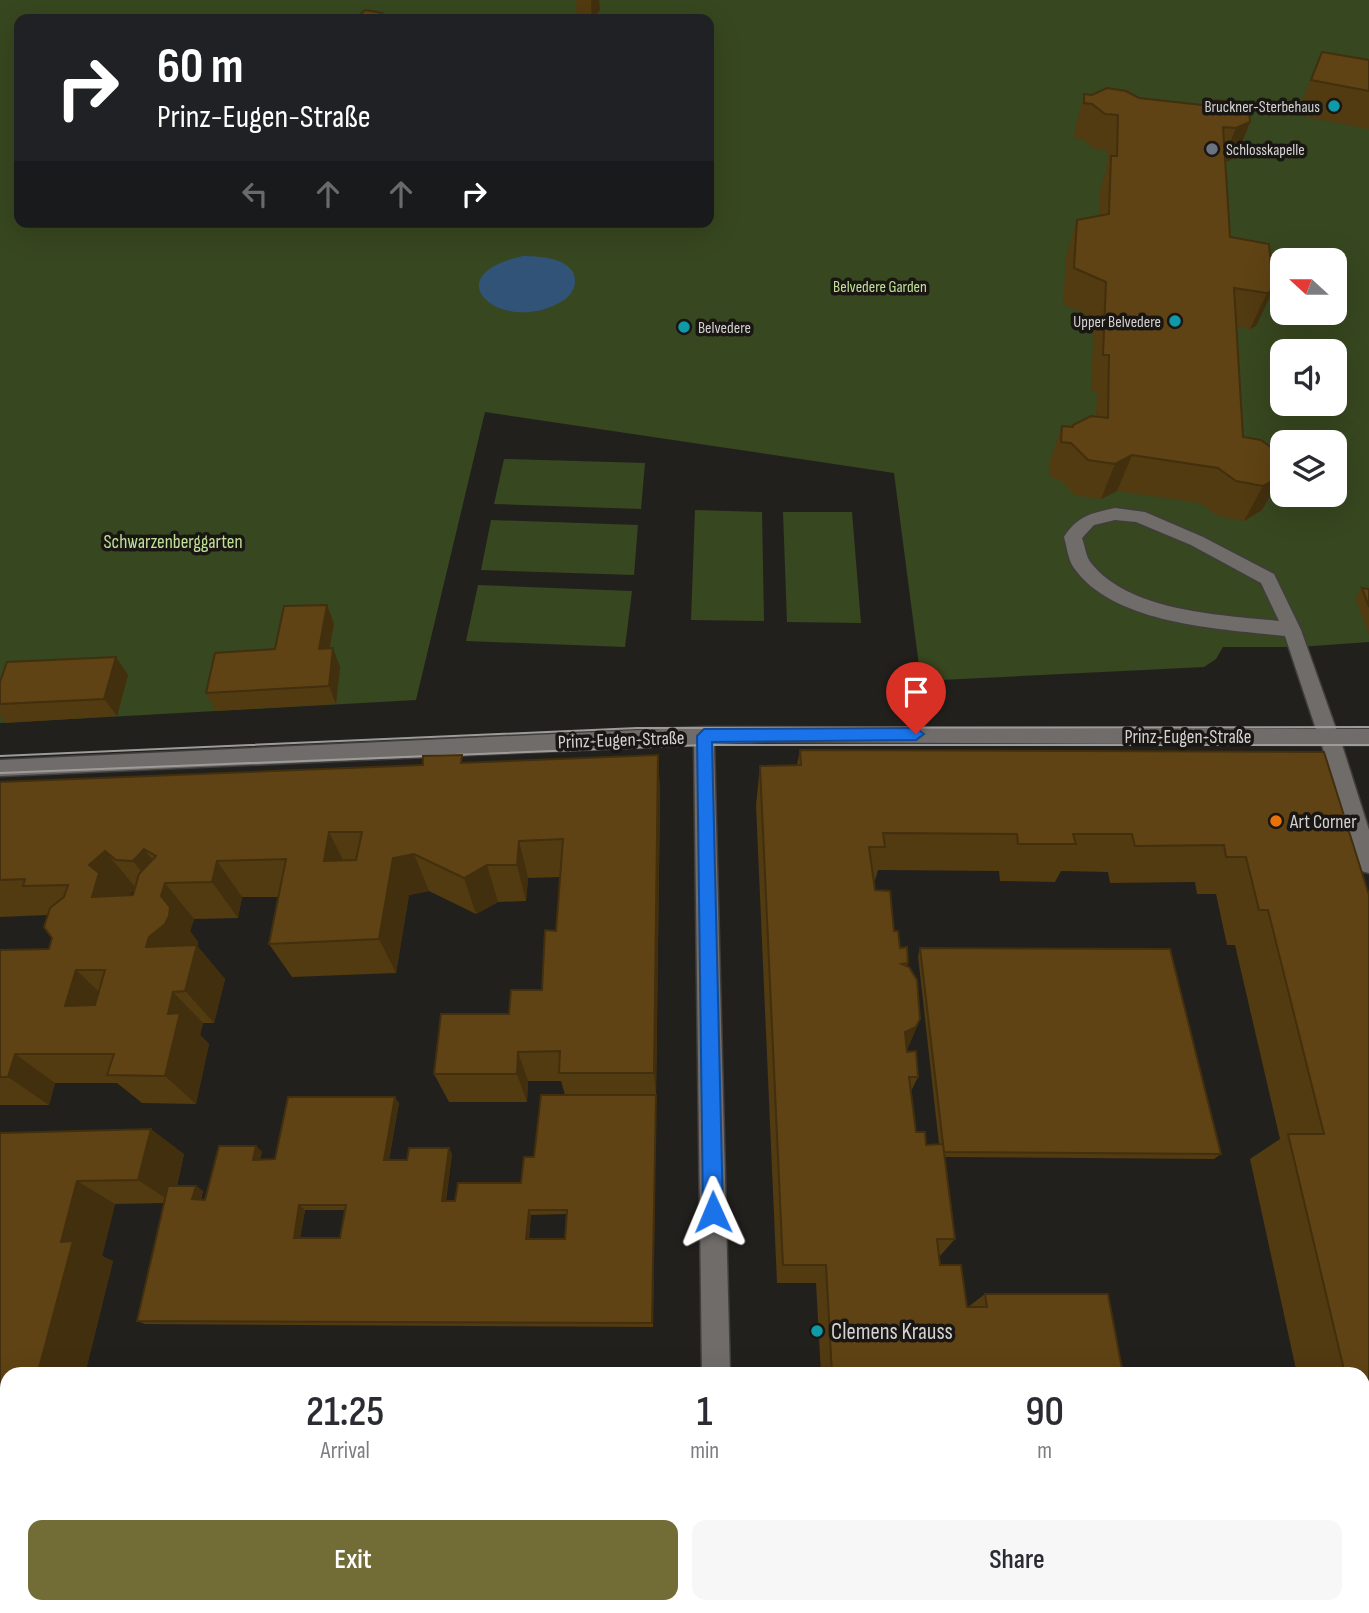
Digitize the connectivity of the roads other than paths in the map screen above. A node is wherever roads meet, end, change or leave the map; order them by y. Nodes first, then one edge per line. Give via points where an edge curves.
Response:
1 (1292, 630) junction
2 (704, 736) junction
3 (1329, 737) junction
4 (1369, 737) edge
5 (0, 768) edge
6 (1369, 864) edge
7 (716, 1367) edge

1 - 1 street via 1268,579 1139,516 1115,514 1088,520 1073,537 1080,567 1103,588 1136,604
1 - 3 street
2 - 3 street, Prinz-Eugen-Straße
2 - 5 street, Prinz-Eugen-Straße
2 - 7 street
3 - 4 street, Prinz-Eugen-Straße
3 - 6 street

